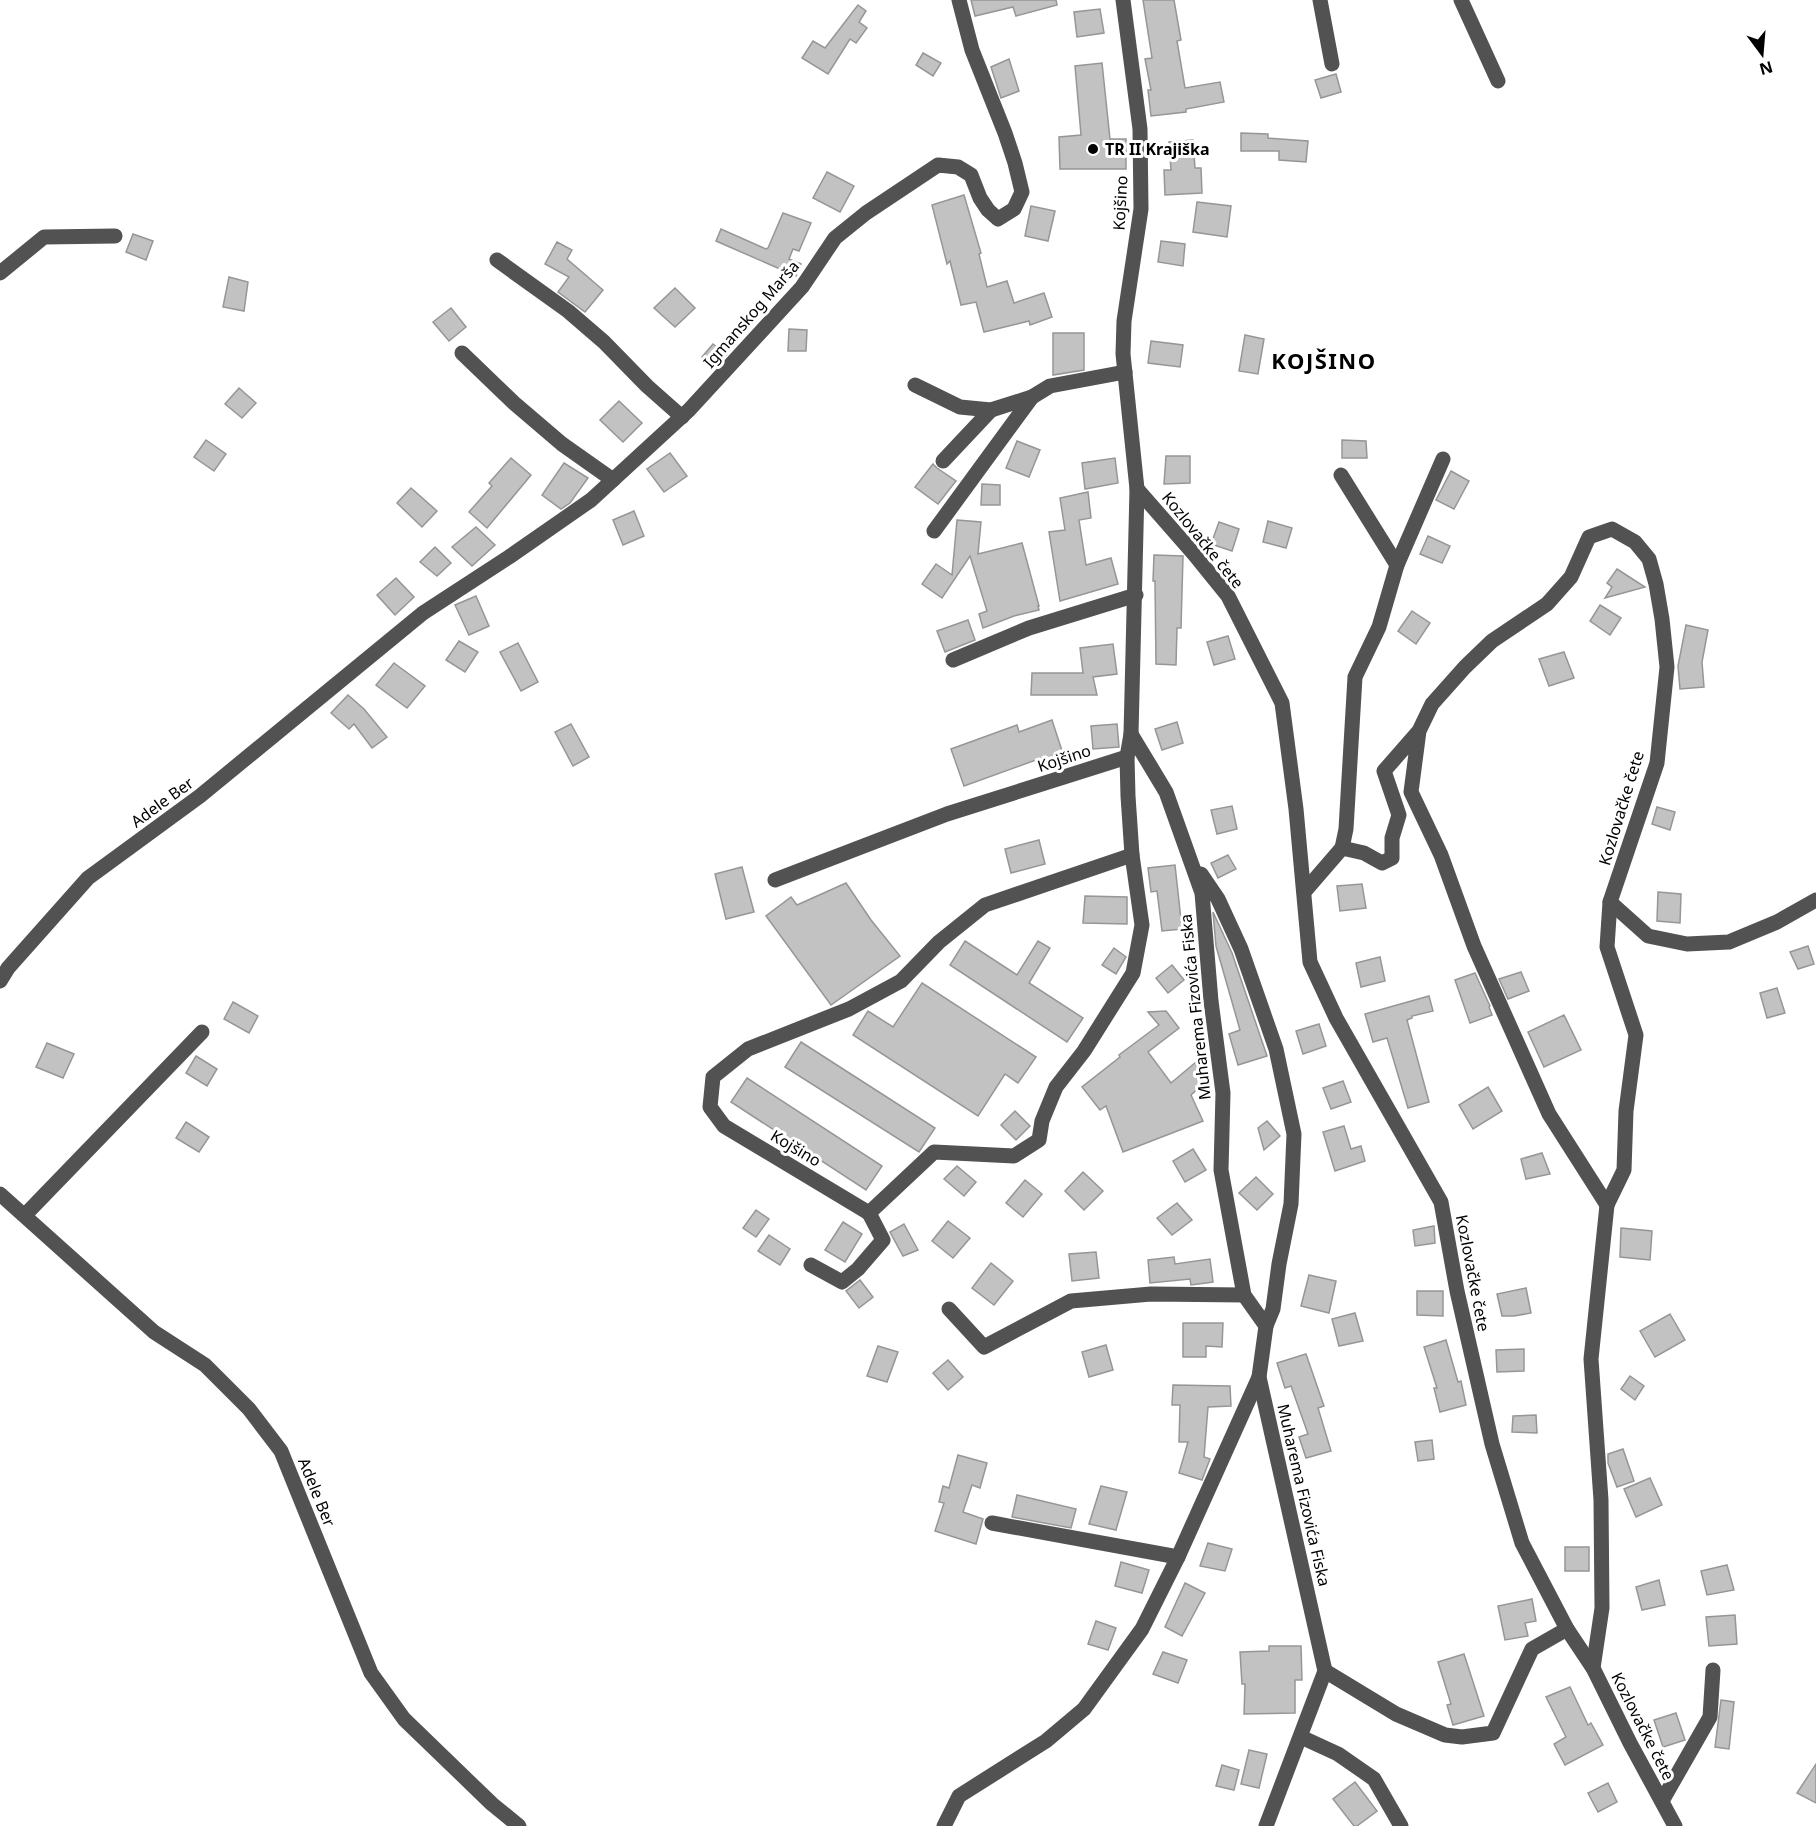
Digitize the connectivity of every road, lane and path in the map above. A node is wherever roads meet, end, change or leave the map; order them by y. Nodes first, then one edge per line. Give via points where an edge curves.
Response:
1 (958, 0) edge
2 (1123, 0) edge
3 (1320, 0) edge
4 (1461, 0) edge
5 (1332, 64) dead end
6 (1498, 81) dead end
7 (115, 236) dead end
8 (497, 260) dead end
9 (0, 273) edge
10 (462, 353) dead end
11 (1125, 372) junction
12 (915, 385) dead end
13 (1032, 397) junction
14 (991, 410) junction
15 (682, 417) junction
16 (1443, 459) dead end
17 (943, 460) dead end
18 (1341, 475) dead end
19 (613, 480) junction
20 (1137, 489) junction
21 (934, 531) dead end
22 (1398, 565) junction
23 (1136, 595) junction
24 (953, 660) dead end
25 (359, 665) joint
26 (1419, 731) junction
27 (1131, 734) junction
28 (1127, 757) junction
29 (1342, 848) junction
30 (1132, 855) junction
31 (1191, 859) junction
32 (775, 880) dead end
33 (1304, 892) junction
34 (1816, 900) edge
35 (1610, 902) junction
36 (0, 981) edge
37 (202, 1032) dead end
38 (0, 1194) edge
39 (1607, 1205) junction
40 (869, 1213) junction
41 (25, 1215) junction
42 (811, 1265) dead end
43 (1244, 1295) junction
44 (949, 1309) dead end
45 (1266, 1326) junction
46 (1260, 1377) junction
47 (992, 1523) dead end
48 (1178, 1557) junction
49 (1567, 1629) junction
50 (1593, 1668) junction
51 (1713, 1670) dead end
52 (1325, 1671) junction
53 (1301, 1737) junction
54 (1662, 1801) junction
55 (519, 1826) edge
56 (944, 1826) edge
57 (1266, 1826) edge
58 (1401, 1826) edge
59 (1675, 1826) edge

1 - 15 street, Igmanskog Marša via 972,50 1015,163 1022,192 1014,209 998,219 980,198 971,175 958,167 938,165 835,238 802,287
2 - 11 street, Kojšino via 1140,129 1141,208 1124,321
3 - 5 street
4 - 6 street
7 - 9 street via 44,237
8 - 15 street via 568,311
10 - 19 street via 562,444
11 - 13 street via 1050,386
11 - 20 street, Kojšino
12 - 14 street via 960,407
13 - 14 street
13 - 21 street
14 - 17 street
15 - 19 street, Igmanskog Marša
16 - 22 street
18 - 22 street
19 - 25 street, Igmanskog Marša via 591,501 423,613
20 - 23 street, Kojšino
20 - 33 street, Kozlovačke čete via 1228,596 1282,703
22 - 29 street via 1379,627 1355,677
23 - 24 street via 1029,628
23 - 27 street, Kojšino
25 - 36 street, Adele Ber via 200,796 88,878
26 - 29 street, Kozlovačke čete via 1384,771 1399,815 1392,838 1392,858 1382,863 1364,853
26 - 35 street, Kozlovačke čete via 1432,704 1466,667 1492,641 1547,604 1571,577 1589,537 1612,529 1635,542 1649,559 1656,584 1667,667 1657,763
26 - 39 street, Kozlovačke čete via 1411,792 1441,855 1474,946 1550,1114
27 - 28 street, Kojšino
27 - 31 street, Muharema Fizovića Fiska via 1166,792
28 - 30 street, Kojšino
28 - 32 street, Kojšino via 946,814
29 - 33 street
30 - 40 street, Kojšino via 1142,925 1133,973 1084,1052 1056,1087 1039,1140 1014,1156 934,1152
30 - 40 street, Kojšino via 985,905 939,942 901,981 849,1009 748,1049 713,1077 710,1107 724,1126
31 - 43 street, Muharema Fizovića Fiska via 1202,893 1223,1093 1221,1170
31 - 45 street, Muharema Fizovića Fiska via 1218,899 1241,949 1276,1049 1294,1134 1291,1204 1273,1309
33 - 49 street, Kozlovačke čete via 1310,962 1341,1027 1441,1202 1491,1444 1522,1543
34 - 35 street via 1729,942 1687,944 1647,936
35 - 39 street, Kozlovačke čete via 1607,947 1636,1035 1626,1112 1624,1170
37 - 41 street
38 - 41 street, Adele Ber
39 - 50 street, Kozlovačke čete via 1592,1359 1601,1500 1602,1608
40 - 42 street via 883,1240 858,1269 842,1282
41 - 55 street, Adele Ber via 154,1332 205,1365 249,1409 281,1451 371,1673 404,1719
43 - 44 street via 1151,1294 1071,1301 984,1347
43 - 45 street, Muharema Fizovića Fiska
45 - 46 street, Muharema Fizovića Fiska
46 - 48 street
46 - 52 street, Muharema Fizovića Fiska
47 - 48 street
48 - 56 street via 1142,1629 1084,1708 1046,1741 959,1796
49 - 50 street, Kozlovačke čete
49 - 52 street via 1532,1649 1493,1733 1445,1735 1396,1714
50 - 54 street, Kozlovačke čete
51 - 54 street, Kozlovačke čete via 1710,1717
52 - 53 street
53 - 57 street
53 - 58 street via 1338,1754 1374,1779
54 - 59 street, Kozlovačke čete

